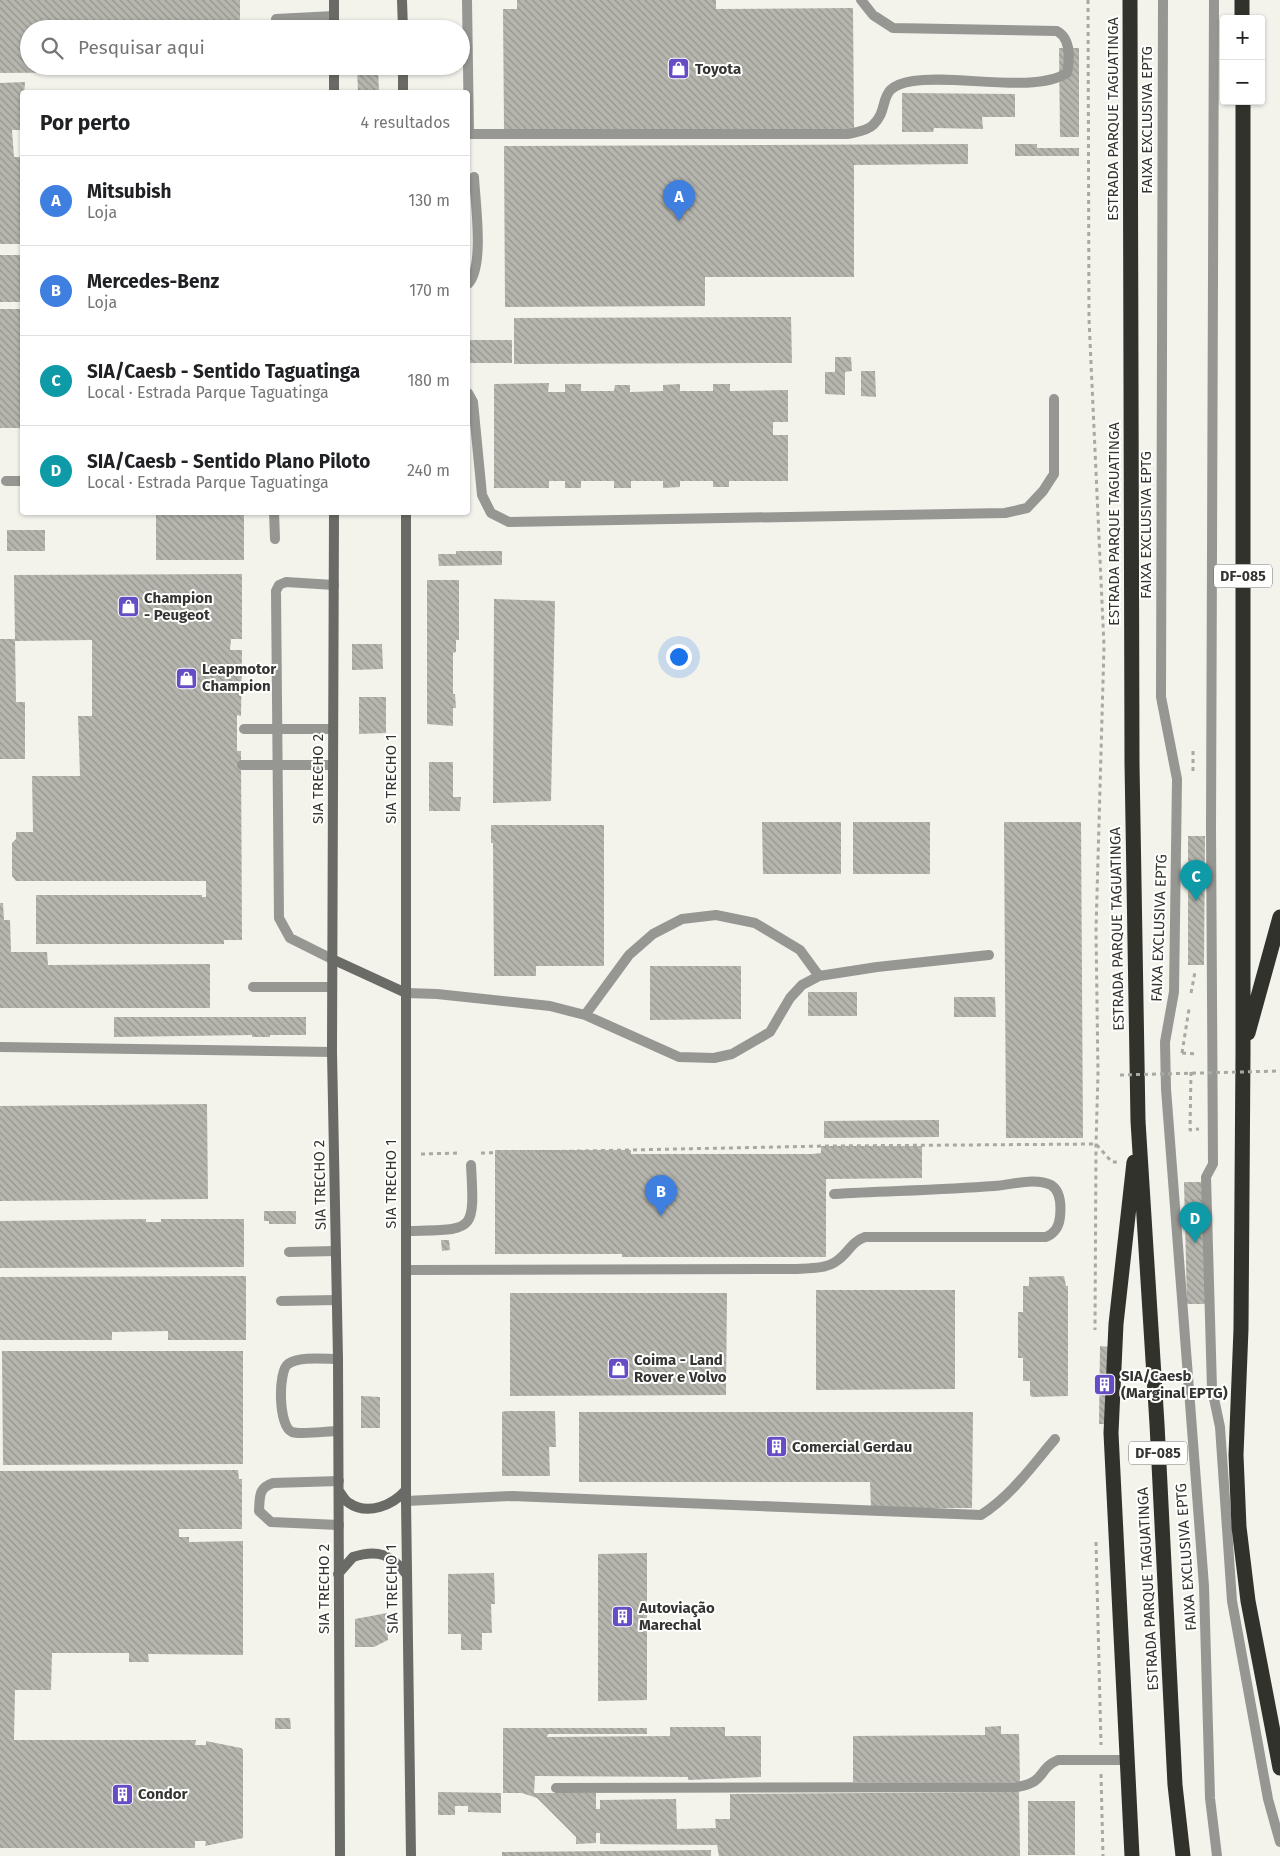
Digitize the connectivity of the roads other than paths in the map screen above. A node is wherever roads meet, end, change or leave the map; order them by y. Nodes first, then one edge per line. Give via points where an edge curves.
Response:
1 (334, 0) edge
2 (402, 0) edge
3 (467, 0) edge
4 (860, 0) edge
5 (1130, 0) edge
6 (1163, 0) edge
7 (1214, 0) edge
8 (1242, 0) edge
9 (1242, 15) edge
10 (334, 16) junction
11 (276, 19) dead end
12 (334, 20) edge
13 (402, 20) edge
14 (467, 20) edge
15 (334, 75) edge
16 (403, 75) edge
17 (468, 75) edge
18 (334, 90) edge
19 (403, 90) edge
20 (468, 90) edge
21 (1243, 105) edge
22 (470, 134) edge
23 (474, 177) dead end
24 (470, 280) edge
25 (470, 397) edge
26 (1054, 399) dead end
27 (6, 481) dead end
28 (20, 481) edge
29 (274, 515) edge
30 (334, 515) edge
31 (406, 515) edge
32 (275, 539) dead end
33 (334, 585) junction
34 (244, 729) dead end
35 (333, 729) junction
36 (277, 730) junction
37 (242, 766) dead end
38 (277, 766) junction
39 (333, 766) junction
40 (1280, 917) edge
41 (989, 955) dead end
42 (332, 959) junction
43 (818, 976) junction
44 (253, 987) dead end
45 (332, 987) junction
46 (406, 993) junction
47 (585, 1015) junction
48 (0, 1047) edge
49 (332, 1052) junction
50 (1243, 1052) junction
51 (1138, 1121) junction
52 (471, 1165) dead end
53 (834, 1194) dead end
54 (406, 1231) junction
55 (336, 1251) junction
56 (289, 1252) dead end
57 (407, 1270) junction
58 (336, 1300) junction
59 (281, 1301) dead end
60 (338, 1359) junction
61 (338, 1431) junction
62 (1055, 1439) dead end
63 (339, 1486) junction
64 (406, 1490) junction
65 (406, 1502) junction
66 (338, 1525) junction
67 (338, 1575) junction
68 (407, 1575) junction
69 (1128, 1760) junction
70 (1280, 1768) edge
71 (556, 1788) dead end
72 (1280, 1842) edge
73 (340, 1856) edge
74 (411, 1856) edge
75 (1132, 1856) edge
76 (1183, 1856) edge
77 (1217, 1856) edge

1 - 10 main road
2 - 13 main road
3 - 14 street
4 - 22 street via 881,22 893,28 1057,31 1066,40 1067,72 1050,80 1025,82 933,79 904,83 886,94 872,126 842,134
5 - 51 highway, ESTRADA PARQUE TAGUATINGA / DF-085 via 1132,763
6 - 77 street, FAIXA EXCLUSIVA EPTG via 1161,697 1178,779 1174,992 1165,1042 1166,1089 1204,1586 1210,1798
7 - 72 street via 1213,1164 1206,1177 1207,1251 1212,1389 1220,1427 1232,1601 1268,1799
8 - 9 highway
10 - 11 street
10 - 12 main road
15 - 18 main road
16 - 19 main road
17 - 20 street
21 - 50 highway, DF-085
23 - 24 street via 477,252
25 - 26 street via 482,495 491,513 509,522 1005,513 1027,508 1054,474
27 - 28 street
29 - 32 street
30 - 33 main road, SIA TRECHO 2
31 - 46 main road, SIA TRECHO 1
33 - 35 main road, SIA TRECHO 2
33 - 36 street via 286,582 276,591
34 - 36 street
35 - 36 street
35 - 39 main road, SIA TRECHO 2
36 - 38 street
37 - 38 street
38 - 39 street
38 - 42 street via 279,918 290,938
39 - 42 main road, SIA TRECHO 2
40 - 50 highway
41 - 43 street
42 - 45 main road, SIA TRECHO 2
42 - 46 main road
43 - 47 street via 802,985 790,998 770,1032 732,1054 714,1058 679,1057
43 - 47 street via 800,950 755,922 716,915 682,919 654,934 629,956
44 - 45 street
45 - 49 main road, SIA TRECHO 2
46 - 47 street via 550,1006
46 - 54 main road, SIA TRECHO 1
48 - 49 street
49 - 55 main road, SIA TRECHO 2
50 - 70 highway, DF-085 via 1241,1329 1236,1455 1248,1601
51 - 69 highway via 1116,1324 1111,1433
51 - 76 highway, ESTRADA PARQUE TAGUATINGA / DF-085 via 1175,1785
52 - 54 street via 473,1211 466,1224 458,1229
53 - 57 street via 1043,1183 1052,1186 1057,1193 1060,1218 1056,1230 1046,1237 864,1236 848,1247 840,1259 826,1266 792,1269
54 - 57 main road, SIA TRECHO 1
55 - 56 street
55 - 58 main road, SIA TRECHO 2
57 - 64 main road, SIA TRECHO 1
58 - 59 street
58 - 60 main road, SIA TRECHO 2
60 - 61 main road, SIA TRECHO 2
60 - 61 street via 295,1361 287,1364 282,1372 282,1420 285,1427 292,1432
61 - 63 main road, SIA TRECHO 2
62 - 65 street via 1009,1493 981,1515 512,1496
63 - 64 main road via 349,1503 363,1509 380,1508 398,1500
63 - 66 main road, SIA TRECHO 2
63 - 66 street via 273,1483 260,1491 259,1511 271,1522
64 - 65 main road, SIA TRECHO 1
65 - 68 main road, SIA TRECHO 1
66 - 67 main road, SIA TRECHO 2
67 - 68 main road via 353,1556 376,1552 389,1556
67 - 73 main road, SIA TRECHO 2
68 - 74 main road, SIA TRECHO 1
69 - 71 street via 1058,1760 1050,1763 1032,1785 1017,1787
69 - 75 highway

